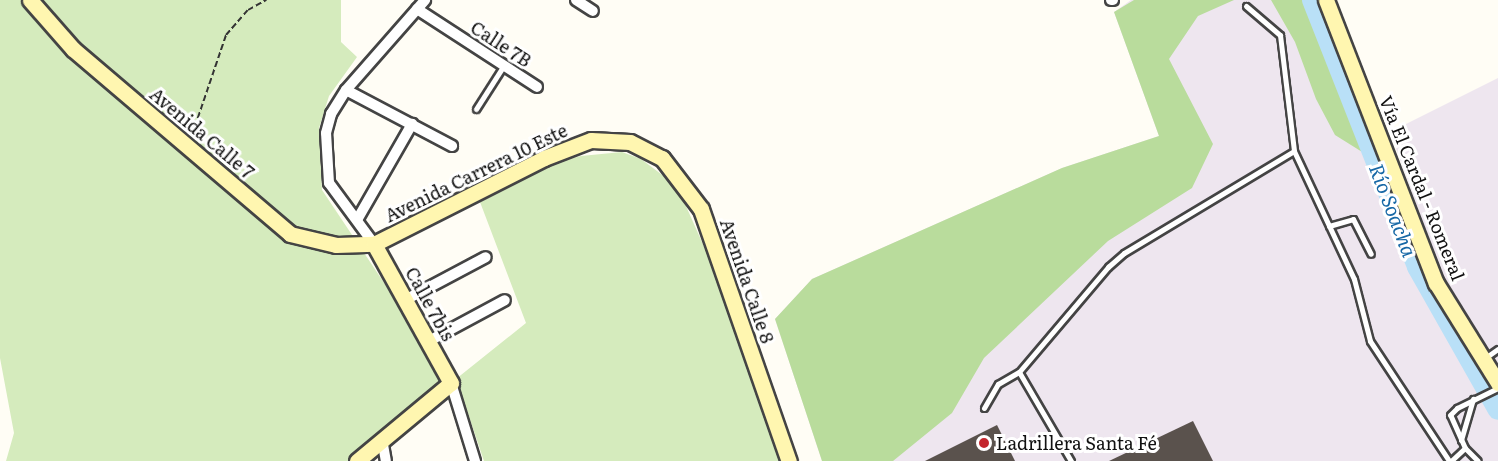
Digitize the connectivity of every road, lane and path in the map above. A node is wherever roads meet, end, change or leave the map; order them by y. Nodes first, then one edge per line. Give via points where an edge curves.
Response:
1 (30, 0) edge
2 (266, 0) edge
3 (425, 0) edge
4 (576, 0) edge
5 (1326, 0) edge
6 (1246, 6) dead end
7 (417, 9) junction
8 (593, 11) dead end
9 (504, 65) junction
10 (537, 87) dead end
11 (346, 90) junction
12 (476, 109) dead end
13 (412, 124) junction
14 (630, 142) joint
15 (452, 146) dead end
16 (188, 147) junction
17 (1294, 151) junction
18 (357, 220) junction
19 (1329, 226) junction
20 (374, 244) junction
21 (1371, 254) dead end
22 (486, 257) dead end
23 (407, 299) junction
24 (505, 300) dead end
25 (429, 341) junction
26 (1498, 349) edge
27 (1483, 359) junction
28 (1019, 372) junction
29 (451, 383) junction
30 (1494, 387) edge
31 (1498, 388) edge
32 (1475, 398) junction
33 (984, 408) dead end
34 (382, 439) junction
35 (1461, 440) junction
36 (1465, 448) junction
37 (475, 458) edge
38 (357, 461) edge
39 (386, 461) edge
40 (789, 461) edge
41 (1071, 461) edge
42 (1450, 461) edge
43 (1478, 461) edge

1 - 16 main road, Avenida Calle 7 via 74,49
2 - 16 path via 248,10 226,35
3 - 7 street
4 - 8 street
5 - 27 main road, Vía El Cardal - Romeral via 1436,283
6 - 17 lane via 1280,35
7 - 9 street, Calle 7B
7 - 11 street
9 - 10 street, Calle 7B
9 - 12 lane
11 - 13 street
11 - 18 street via 331,114 326,133 329,183
13 - 15 street
13 - 18 street
14 - 20 main road, Avenida Carrera 10 Este via 591,140 544,158
14 - 40 main road, Avenida Calle 8 via 662,158 701,209
16 - 20 main road, Avenida Calle 7 via 290,234 336,245
17 - 19 lane
17 - 28 lane via 1124,253
18 - 20 street
19 - 21 lane via 1353,219
19 - 42 lane via 1354,279 1370,341
20 - 23 main road, Calle 7bis
22 - 23 street
23 - 25 main road, Calle 7bis
24 - 25 street
25 - 29 main road, Calle 7bis
26 - 27 lane
27 - 30 main road, Vía El Cardal - Romeral
28 - 33 lane via 998,384
28 - 41 lane
29 - 34 main road
29 - 37 street
30 - 31 lane
30 - 32 lane
32 - 35 lane
32 - 35 lane via 1450,415
34 - 38 main road
34 - 39 street
35 - 36 lane
36 - 42 lane
36 - 43 lane

